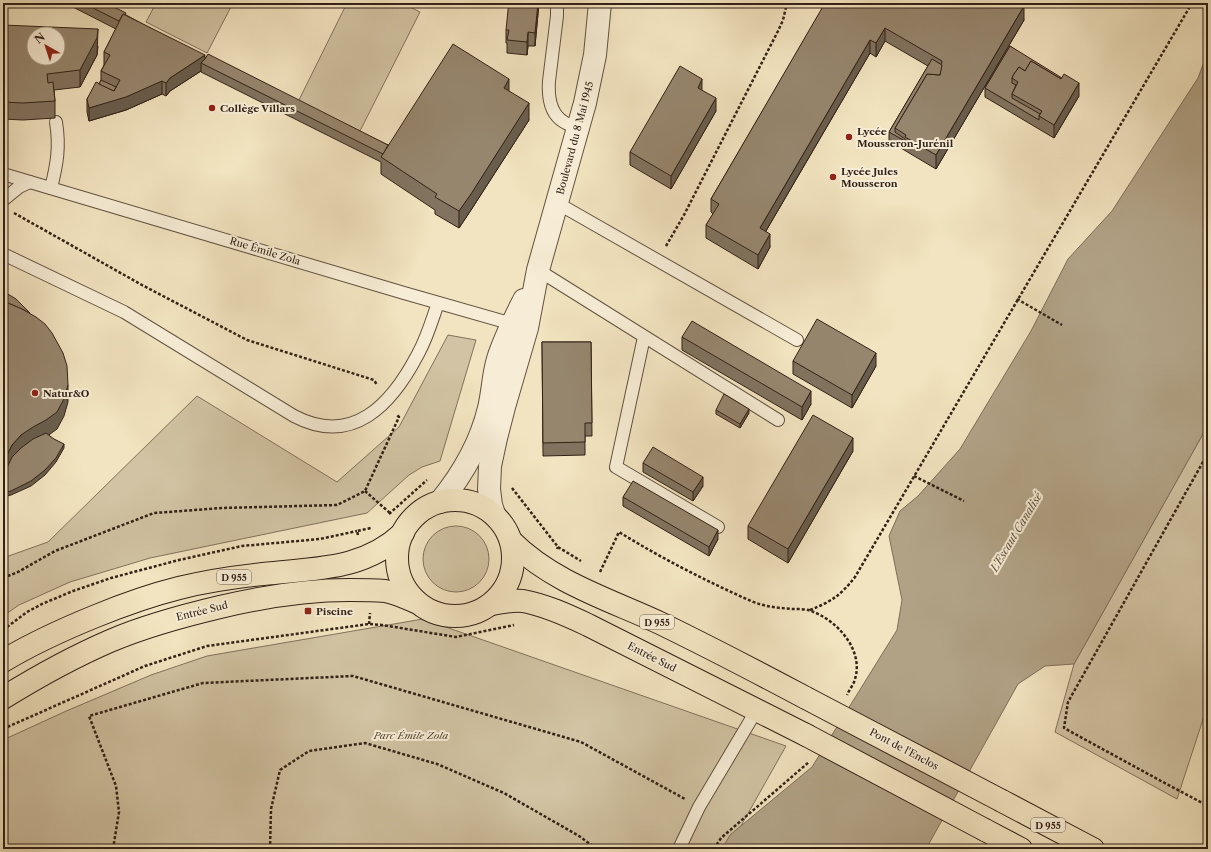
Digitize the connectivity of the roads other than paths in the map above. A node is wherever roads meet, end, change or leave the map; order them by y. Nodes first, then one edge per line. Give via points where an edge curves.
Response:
1 (557, 3) edge
2 (600, 3) edge
3 (56, 122) edge
4 (579, 128) junction
5 (3, 174) edge
6 (30, 182) junction
7 (51, 188) junction
8 (557, 203) junction
9 (6, 205) edge
10 (3, 254) edge
11 (538, 270) junction
12 (438, 303) junction
13 (520, 326) junction
14 (644, 337) junction
15 (797, 340) dead end
16 (778, 420) dead end
17 (440, 502) junction
18 (494, 514) junction
19 (718, 527) dead end
20 (403, 533) junction
21 (511, 541) junction
22 (416, 602) junction
23 (492, 604) junction
24 (3, 660) edge
25 (3, 698) edge
26 (756, 711) junction
27 (679, 849) edge
28 (1021, 849) edge
29 (1093, 849) edge

1 - 4 lane via 548,92 557,117
2 - 4 street, Boulevard du 8 Mai 1945 via 591,78
3 - 7 lane via 59,137 58,161
4 - 8 street, Boulevard du 8 Mai 1945
5 - 6 lane, Rue Émile Zola
6 - 7 lane, Rue Émile Zola
6 - 9 lane via 19,187
7 - 12 lane, Rue Émile Zola
8 - 11 street, Boulevard du 8 Mai 1945
8 - 15 lane
10 - 12 lane via 124,312 304,422 316,425 340,426 354,423 387,400 418,354
11 - 13 street, Boulevard du 8 Mai 1945
11 - 14 lane
12 - 13 lane, Rue Émile Zola
13 - 17 street, Boulevard du 8 Mai 1945 via 502,348 497,360 489,407 480,435 463,472
13 - 18 street, Boulevard du 8 Mai 1945 via 490,466 489,489
14 - 16 lane
14 - 19 lane via 616,467
17 - 18 main road via 472,502
17 - 20 main road via 418,514
18 - 21 main road
20 - 22 main road via 397,558 399,574
20 - 24 main road, D 955 via 381,551 341,565 236,577 160,593 64,629
21 - 23 main road via 514,558 511,576 504,591
21 - 29 main road, Pont de l'Enclos / D 955, bridge via 535,561 573,584 690,638
22 - 23 main road via 440,615 458,616 476,613
22 - 25 main road, Entrée Sud via 384,591 332,590 226,605 175,618 109,641 62,664
23 - 26 main road, Entrée Sud via 523,601 558,612
26 - 27 lane via 699,807
26 - 28 main road, Entrée Sud, bridge

